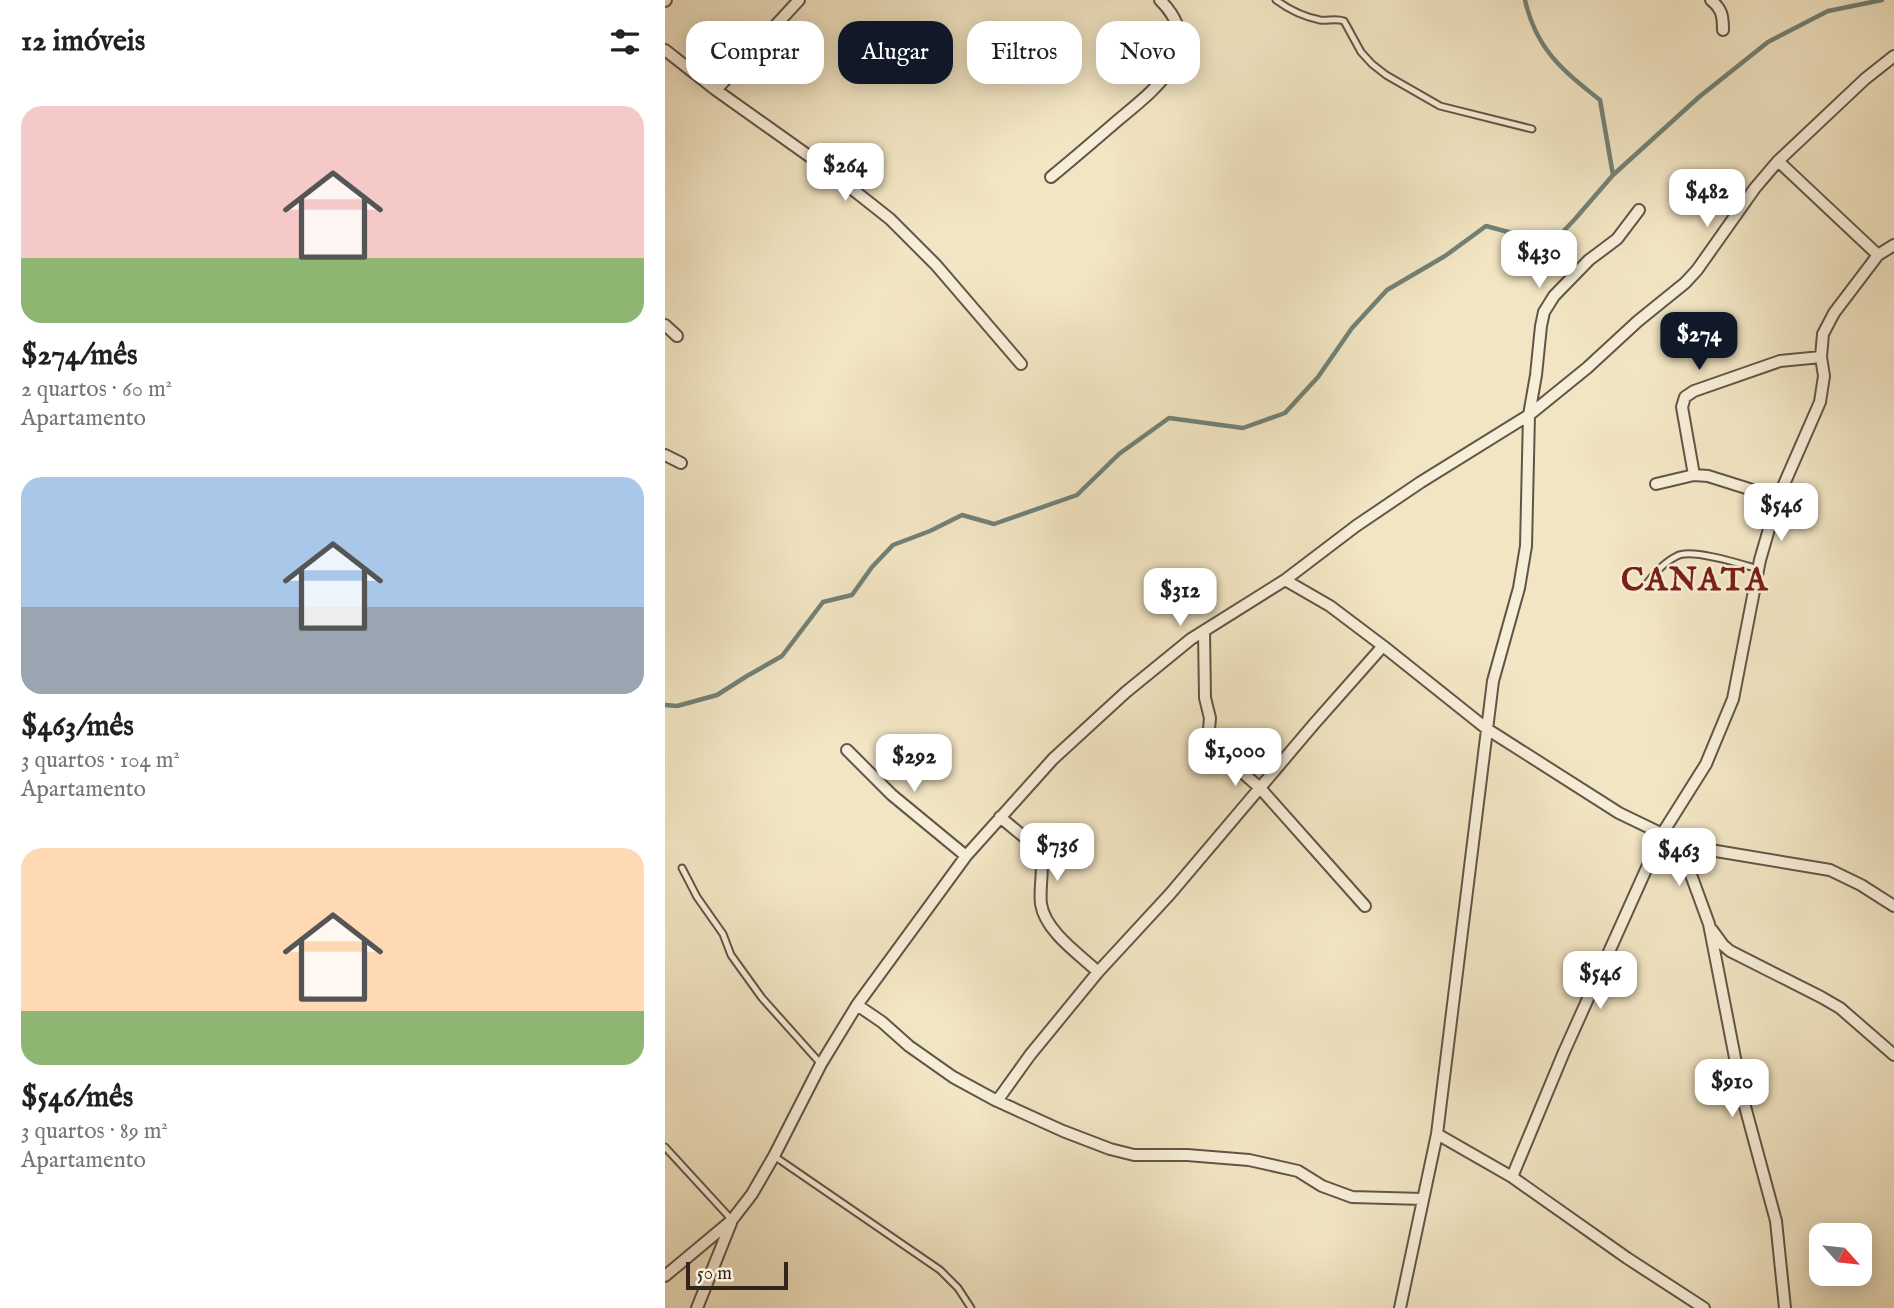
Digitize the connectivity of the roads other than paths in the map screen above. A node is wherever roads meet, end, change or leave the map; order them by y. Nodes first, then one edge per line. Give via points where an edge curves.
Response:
1 (799, 0) edge
2 (1160, 0) edge
3 (1276, 0) edge
4 (1711, 0) edge
5 (1723, 30) dead end
6 (665, 50) edge
7 (1894, 56) edge
8 (716, 90) junction
9 (1532, 129) dead end
10 (1778, 162) junction
11 (1051, 177) dead end
12 (1639, 210) dead end
13 (1894, 245) edge
14 (1878, 255) junction
15 (665, 325) edge
16 (677, 336) dead end
17 (1821, 357) junction
18 (1021, 364) dead end
19 (1529, 415) junction
20 (665, 455) edge
21 (681, 463) dead end
22 (1694, 475) junction
23 (1655, 484) dead end
24 (1778, 498) junction
25 (1758, 569) junction
26 (1285, 580) junction
27 (1645, 586) dead end
28 (1203, 631) junction
29 (1383, 646) junction
30 (1487, 729) junction
31 (847, 750) dead end
32 (1260, 788) junction
33 (1000, 817) junction
34 (1662, 834) junction
35 (1679, 842) junction
36 (965, 856) junction
37 (682, 868) dead end
38 (1365, 906) dead end
39 (1894, 906) edge
40 (1709, 924) junction
41 (1098, 972) junction
42 (857, 1005) junction
43 (1894, 1055) edge
44 (821, 1064) junction
45 (997, 1101) junction
46 (1437, 1134) junction
47 (665, 1147) edge
48 (774, 1156) junction
49 (1512, 1177) junction
50 (1423, 1199) junction
51 (732, 1220) junction
52 (667, 1270) edge
53 (697, 1308) edge
54 (971, 1308) edge
55 (1400, 1308) edge
56 (1704, 1308) edge
57 (1785, 1308) edge

1 - 8 street
2 - 11 street via 1178,29 1179,48 1173,66 1158,86
3 - 9 lane via 1322,20 1344,21 1372,64 1440,106
4 - 5 street via 1723,15
6 - 8 street
7 - 10 street
8 - 18 street via 890,219
10 - 14 street
10 - 19 street via 1685,283
12 - 19 street via 1616,239 1570,278 1544,312
13 - 14 street
14 - 17 street via 1834,313 1823,334
15 - 16 street
17 - 22 street via 1780,361 1685,397 1682,407
17 - 24 street via 1820,402
19 - 26 street via 1356,526
19 - 30 street via 1526,546 1493,681
20 - 21 street
22 - 23 street
22 - 24 street
24 - 25 street
25 - 27 lane via 1681,554
25 - 34 street via 1733,699 1706,764
26 - 28 street
26 - 29 street via 1330,606
28 - 32 street via 1209,743
28 - 33 street via 1053,758
29 - 30 street
29 - 32 street
30 - 34 street via 1619,813
30 - 46 street
31 - 36 street
32 - 38 street
32 - 41 street
33 - 36 street
33 - 41 street via 1041,854 1041,904 1047,921
34 - 35 street
34 - 49 street
35 - 39 street via 1831,870
35 - 40 street
36 - 42 street
37 - 44 lane via 731,955
40 - 43 street via 1730,951 1821,996
40 - 57 street via 1743,1099 1776,1221
41 - 45 street
42 - 44 street
42 - 45 street via 953,1077
44 - 48 street
45 - 50 street via 1063,1131 1134,1155 1249,1160 1298,1171 1352,1197
46 - 49 street
46 - 50 street
47 - 51 lane
48 - 51 street
48 - 54 lane via 940,1270
49 - 56 street
50 - 55 street
51 - 52 street
51 - 53 street

